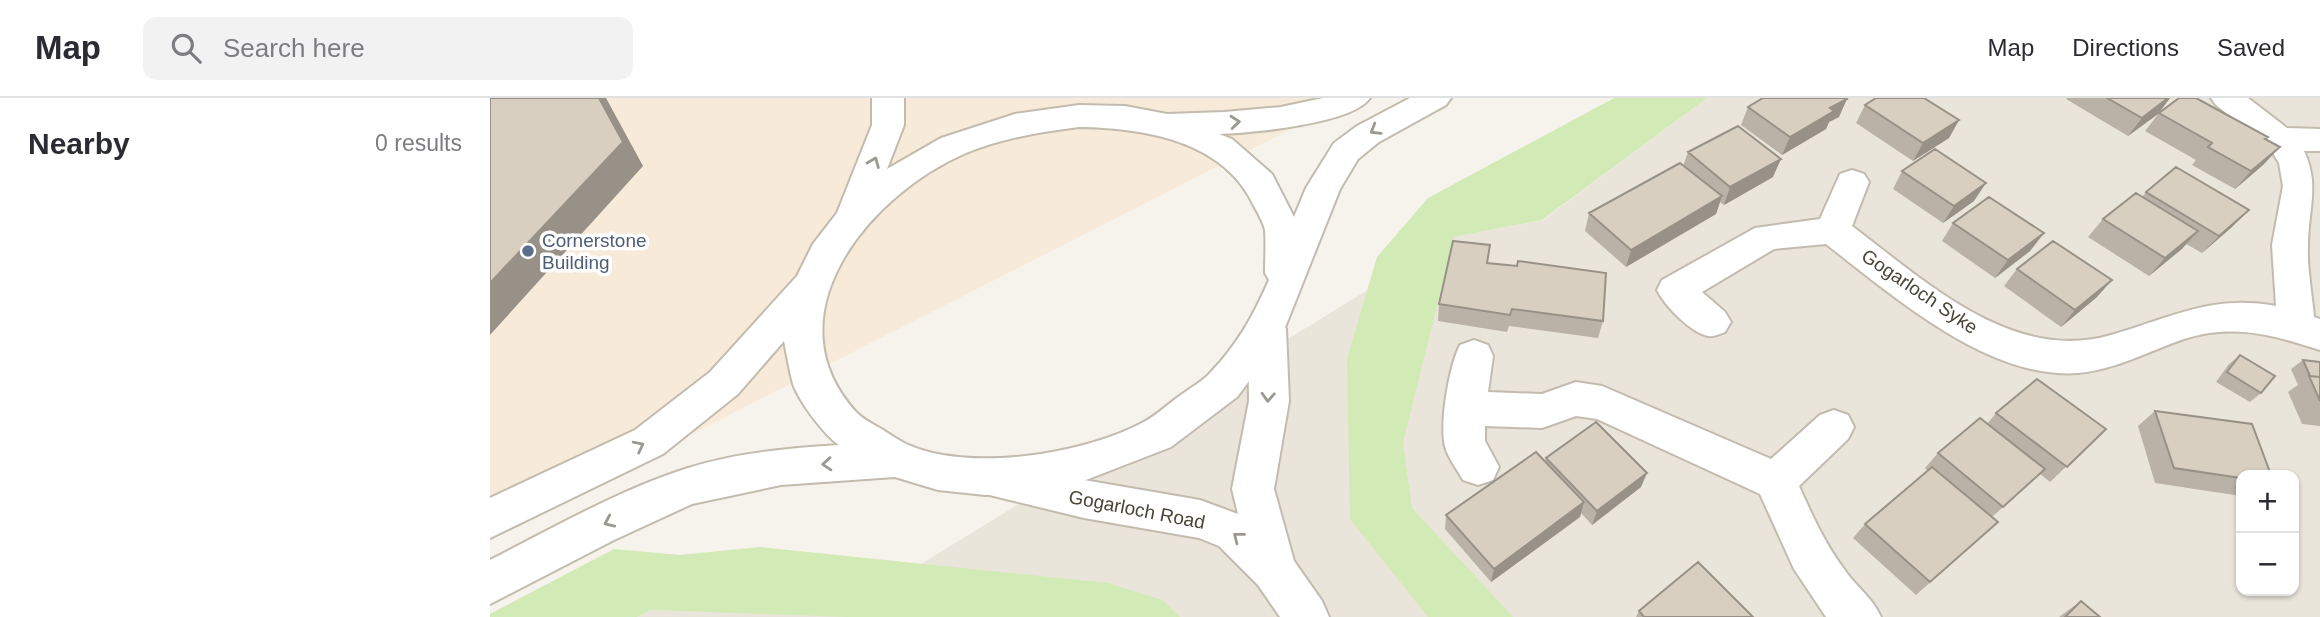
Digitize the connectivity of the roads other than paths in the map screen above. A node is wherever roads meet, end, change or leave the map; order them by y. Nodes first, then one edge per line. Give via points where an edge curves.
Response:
1 (888, 98) edge
2 (1002, 98) edge
3 (1354, 98) edge
4 (1435, 98) edge
5 (2227, 98) edge
6 (1079, 116) junction
7 (1167, 125) junction
8 (2280, 139) junction
9 (2320, 140) edge
10 (1852, 182) dead end
11 (848, 223) junction
12 (1833, 230) junction
13 (1284, 283) junction
14 (811, 285) junction
15 (1712, 322) dead end
16 (1267, 329) junction
17 (2308, 330) edge
18 (1474, 356) dead end
19 (1465, 407) junction
20 (1834, 427) dead end
21 (895, 459) junction
22 (1478, 467) dead end
23 (985, 477) junction
24 (1776, 481) junction
25 (490, 519) edge
26 (1274, 570) junction
27 (490, 583) edge
28 (1306, 617) edge
29 (1858, 617) edge

11 -> 1 street via 888,125
2 - 6 street
7 -> 3 street via 1281,118
4 -> 13 street via 1367,134 1346,151 1323,188
5 - 8 street, Gogarloch Syke
6 - 7 street via 1125,117
6 - 11 street via 1015,125 953,146 896,179
7 - 13 street via 1220,147 1259,182 1282,228
8 - 9 street
8 - 17 street, Gogarloch Syke via 2295,163 2300,186 2290,245
10 - 12 street
11 - 14 street via 826,253
12 - 15 street via 1767,237 1675,290
12 - 17 street, Gogarloch Syke via 1953,318 1993,340 2044,357 2084,359 2172,328 2216,319 2265,317
13 - 16 street
14 - 21 street via 802,336 813,384 844,427
25 -> 14 street via 649,442 724,383
16 - 23 street via 1223,386 1157,435 1073,467
16 -> 26 street, Gogarloch Road via 1269,401 1253,489
18 - 19 street
19 - 22 street via 1464,443
19 - 24 street via 1517,412 1542,411 1576,399 1602,403
20 - 24 street
21 - 23 street via 938,472
21 -> 27 street via 781,467 687,487
26 -> 23 street, Gogarloch Road via 1234,532 1200,519
24 - 29 street via 1811,560 1838,600
26 - 28 street, Gogarloch Road

